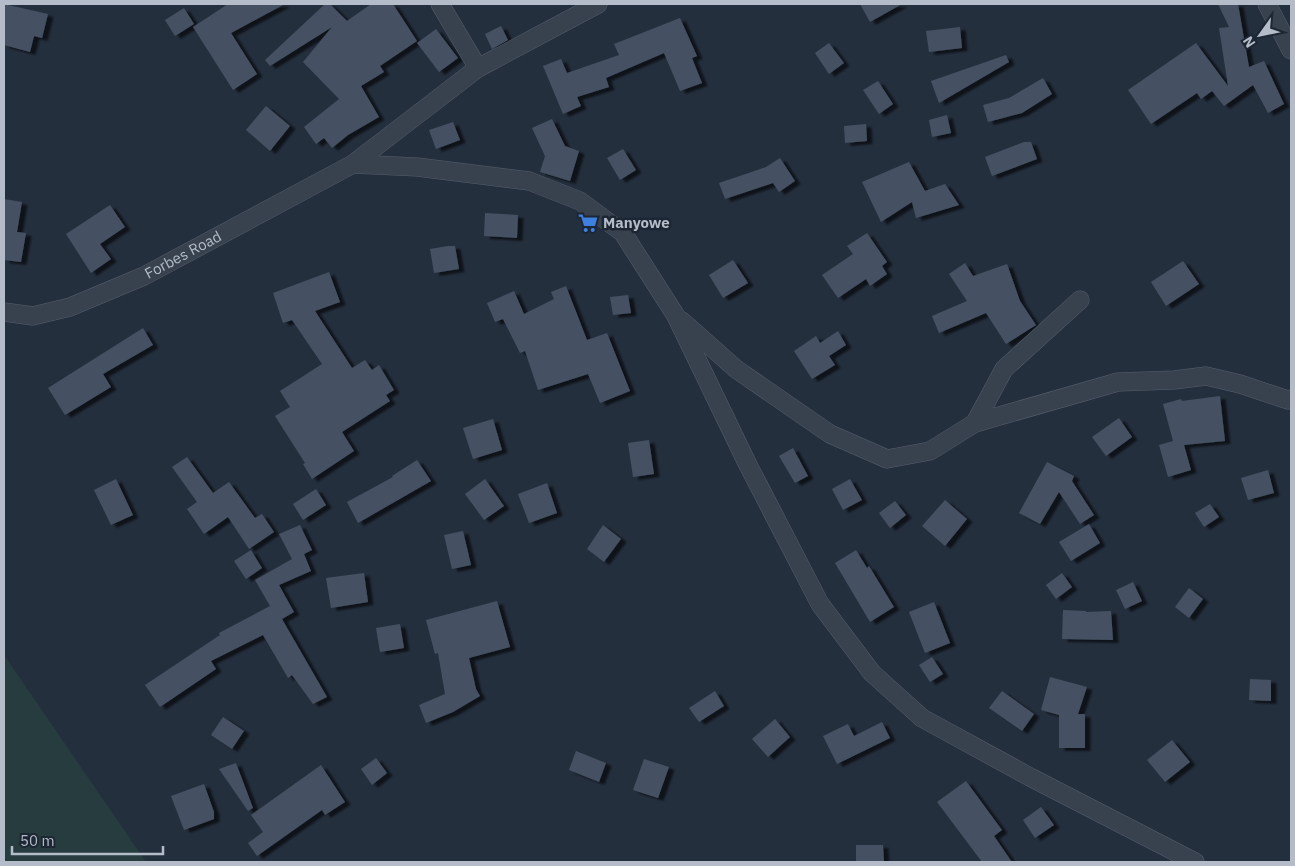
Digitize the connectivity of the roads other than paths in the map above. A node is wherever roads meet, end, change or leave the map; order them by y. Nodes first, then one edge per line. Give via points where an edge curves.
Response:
1 (440, 4) edge
2 (598, 4) edge
3 (1267, 4) edge
4 (1291, 50) edge
5 (478, 68) junction
6 (353, 164) junction
7 (1080, 300) dead end
8 (4, 312) edge
9 (676, 316) junction
10 (1291, 399) edge
11 (975, 423) junction
12 (1195, 862) edge

1 - 5 street
2 - 5 street, Forbes Road
3 - 4 street
5 - 6 street, Forbes Road
6 - 8 street, Forbes Road via 144,276 70,307 33,316
6 - 9 street via 417,167 529,181 580,201 623,233
7 - 11 street via 1004,369
9 - 11 street via 736,369 830,434 887,459 930,451
9 - 12 street via 820,604 872,673 922,718
10 - 11 street via 1206,376 1118,382

